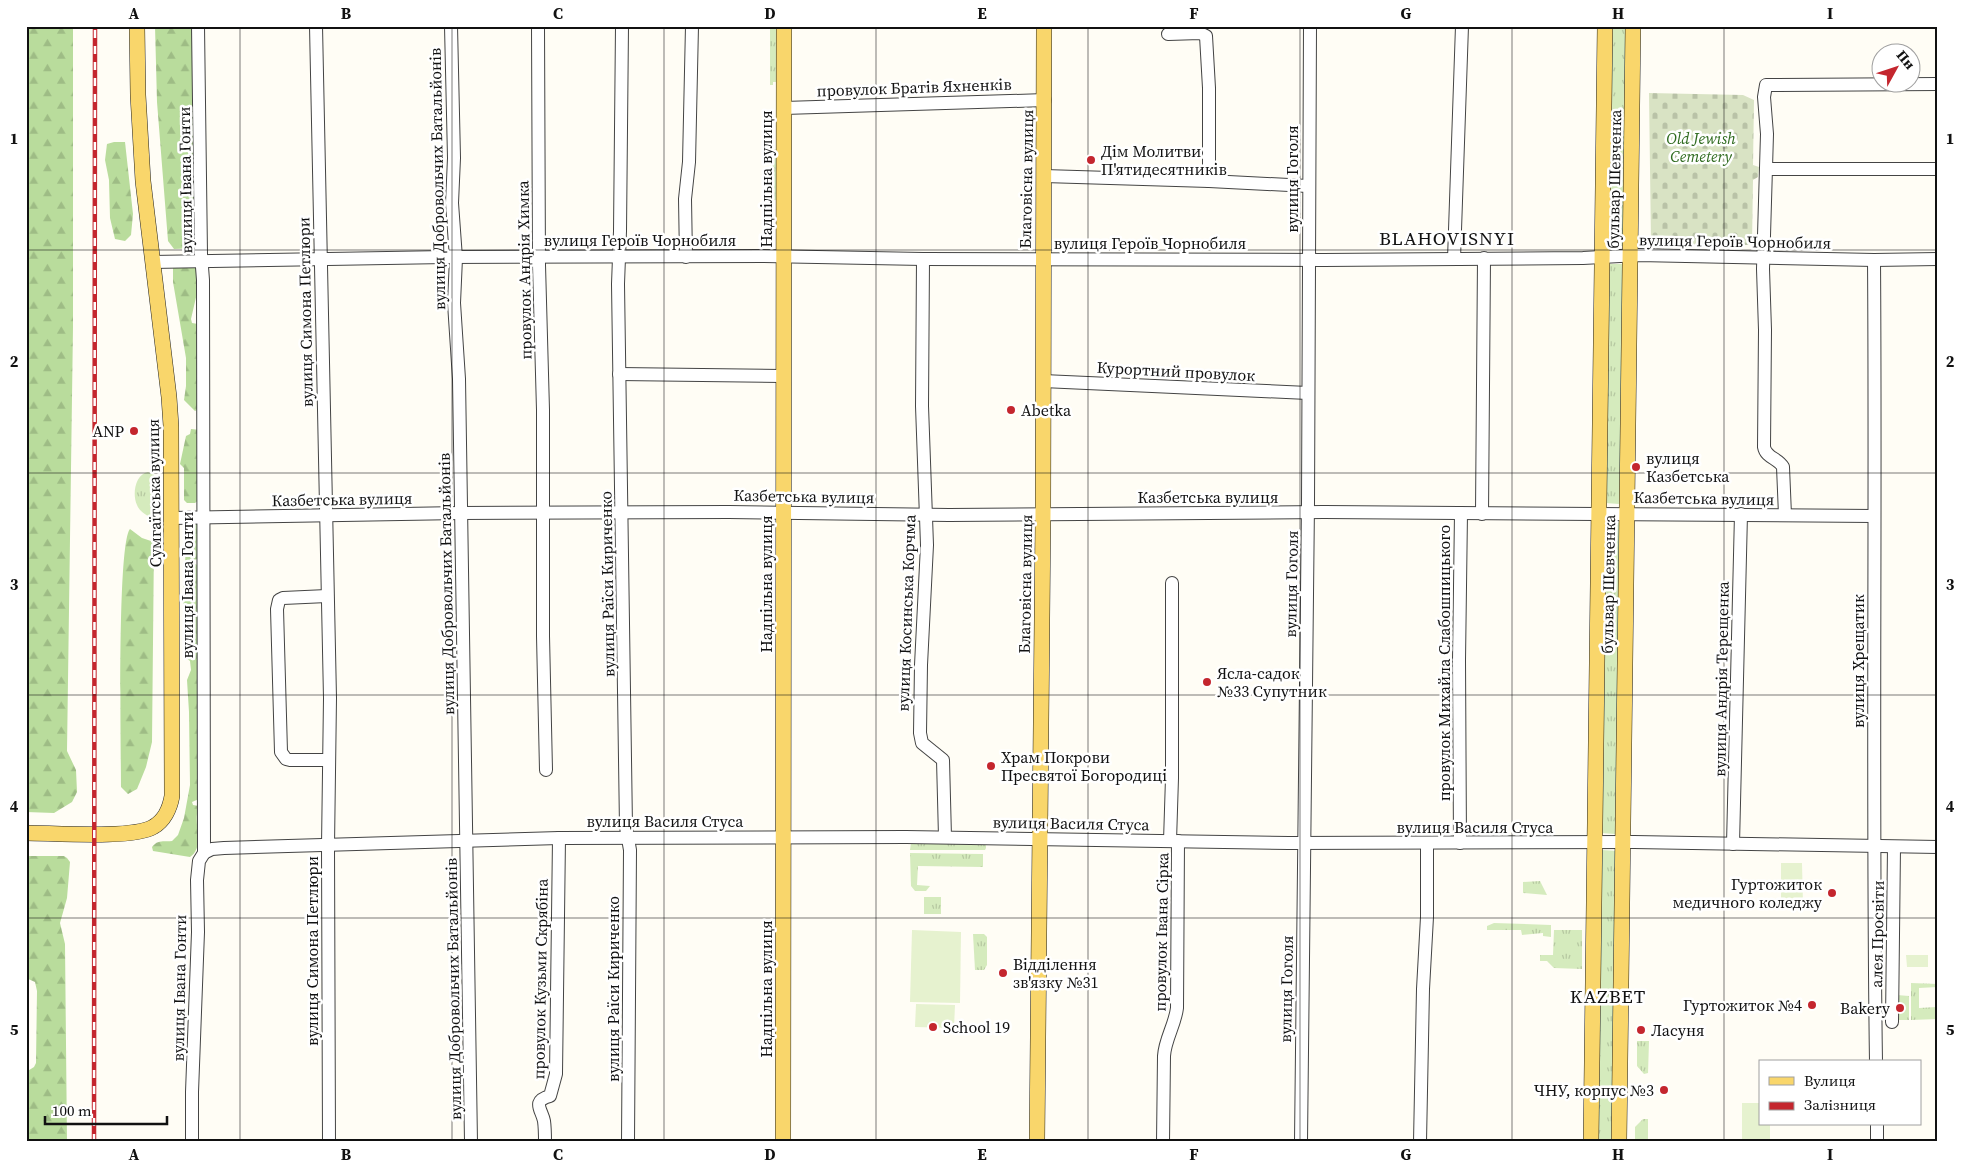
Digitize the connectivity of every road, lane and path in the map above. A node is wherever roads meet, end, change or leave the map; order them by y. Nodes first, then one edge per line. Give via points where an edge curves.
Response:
1 (137, 26) edge
2 (198, 26) edge
3 (316, 26) edge
4 (451, 26) edge
5 (538, 26) edge
6 (622, 26) edge
7 (692, 26) edge
8 (784, 26) edge
9 (1044, 26) edge
10 (1310, 26) edge
11 (1462, 26) edge
12 (1605, 26) edge
13 (1633, 26) edge
14 (1168, 34) dead end
15 (1938, 84) edge
16 (1045, 100) junction
17 (784, 108) junction
18 (1767, 169) junction
19 (1938, 169) edge
20 (1044, 176) junction
21 (1209, 181) junction
22 (1308, 186) junction
23 (1630, 256) junction
24 (540, 257) junction
25 (686, 257) junction
26 (783, 257) junction
27 (1602, 257) junction
28 (1763, 257) junction
29 (456, 258) junction
30 (619, 258) junction
31 (923, 258) junction
32 (1484, 258) junction
33 (320, 259) junction
34 (1043, 259) junction
35 (1308, 259) junction
36 (1454, 259) junction
37 (1938, 259) edge
38 (1874, 260) junction
39 (202, 261) junction
40 (152, 262) junction
41 (620, 374) junction
42 (782, 376) junction
43 (1043, 381) junction
44 (1308, 393) junction
45 (543, 512) junction
46 (623, 512) junction
47 (784, 512) junction
48 (460, 513) junction
49 (1308, 513) junction
50 (1461, 513) junction
51 (1599, 513) junction
52 (1627, 513) junction
53 (926, 514) junction
54 (1043, 514) junction
55 (1482, 514) junction
56 (1741, 514) junction
57 (326, 515) junction
58 (1785, 515) junction
59 (1874, 516) junction
60 (204, 517) junction
61 (172, 518) junction
62 (1172, 583) dead end
63 (327, 596) junction
64 (330, 760) junction
65 (546, 770) dead end
66 (26, 833) edge
67 (783, 837) junction
68 (945, 837) junction
69 (559, 838) junction
70 (627, 838) junction
71 (1039, 838) junction
72 (1174, 841) junction
73 (467, 842) junction
74 (1304, 843) junction
75 (1427, 843) junction
76 (1460, 843) junction
77 (1595, 843) junction
78 (1623, 843) junction
79 (1733, 844) junction
80 (328, 846) junction
81 (1874, 847) junction
82 (1894, 847) junction
83 (1938, 847) edge
84 (204, 853) junction
85 (1892, 1022) dead end
86 (1876, 1060) edge
87 (1877, 1126) edge
88 (192, 1142) edge
89 (329, 1142) edge
90 (471, 1142) edge
91 (545, 1142) edge
92 (628, 1142) edge
93 (783, 1142) edge
94 (1037, 1142) edge
95 (1163, 1142) edge
96 (1301, 1142) edge
97 (1420, 1142) edge
98 (1591, 1142) edge
99 (1619, 1142) edge
100 (1878, 1142) edge

1 - 40 main road, Сумгаїтська вулиця via 140,142
2 - 39 street, вулиця Івана Гонти
3 - 33 street, вулиця Симона Петлюри
4 - 29 street, вулиця Добровольчих Батальйонів via 452,203
5 - 24 street, провулок Андрія Химка
6 - 30 street, вулиця Раїси Кириченко
7 - 25 street via 689,162 685,198
8 - 17 main road, Надпільна вулиця
9 - 16 main road, Благовісна вулиця
10 - 22 street, вулиця Гоголя
11 - 36 street
12 - 27 main road, бульвар Шевченка
13 - 23 main road, бульвар Шевченка
14 - 21 street via 1200,33 1206,36
15 - 18 street via 1766,86
16 - 17 street, провулок Братів Яхненків
16 - 20 main road, Благовісна вулиця
17 - 26 main road, Надпільна вулиця
18 - 19 street
18 - 28 street
20 - 21 street
20 - 34 main road, Благовісна вулиця
21 - 22 street
22 - 35 street, вулиця Гоголя
23 - 27 street, вулиця Героїв Чорнобиля
23 - 28 street, вулиця Героїв Чорнобиля
23 - 52 main road, бульвар Шевченка
24 - 29 street, вулиця Героїв Чорнобиля
24 - 30 street, вулиця Героїв Чорнобиля
24 - 45 street, провулок Андрія Химка
25 - 26 street, вулиця Героїв Чорнобиля
25 - 30 street, вулиця Героїв Чорнобиля
26 - 31 street, вулиця Героїв Чорнобиля
26 - 42 main road, Надпільна вулиця
27 - 32 street, вулиця Героїв Чорнобиля
27 - 51 main road, бульвар Шевченка
28 - 38 street, вулиця Героїв Чорнобиля
28 - 58 street via 1764,447 1767,454 1783,467
29 - 33 street, вулиця Героїв Чорнобиля
29 - 48 street, вулиця Добровольчих Батальйонів via 454,303 459,379
30 - 41 street, вулиця Раїси Кириченко
31 - 34 street, вулиця Героїв Чорнобиля
31 - 53 street, вулиця Косинська Корчма via 922,406
32 - 36 street, вулиця Героїв Чорнобиля
32 - 55 street
33 - 39 street, вулиця Героїв Чорнобиля
33 - 57 street, вулиця Симона Петлюри
34 - 35 street, вулиця Героїв Чорнобиля
34 - 43 main road, Благовісна вулиця
35 - 36 street, вулиця Героїв Чорнобиля
35 - 44 street, вулиця Гоголя
37 - 38 street, вулиця Героїв Чорнобиля
38 - 59 street, вулиця Хрещатик
39 - 40 street, вулиця Героїв Чорнобиля
39 - 60 street, вулиця Івана Гонти
40 - 61 main road, Сумгаїтська вулиця via 169,397
41 - 42 street
41 - 46 street, вулиця Раїси Кириченко
42 - 47 main road, Надпільна вулиця
43 - 44 street, Курортний провулок
43 - 54 main road, Благовісна вулиця
44 - 49 street, вулиця Гоголя
45 - 46 street, Казбетська вулиця
45 - 48 street, Казбетська вулиця
45 - 65 street
46 - 47 street, Казбетська вулиця
46 - 70 street, вулиця Раїси Кириченко
47 - 53 street, Казбетська вулиця
47 - 67 main road, Надпільна вулиця
48 - 57 street, Казбетська вулиця
48 - 73 street, вулиця Добровольчих Батальйонів
49 - 50 street, Казбетська вулиця
49 - 54 street, Казбетська вулиця
49 - 74 street, вулиця Гоголя
50 - 55 street, Казбетська вулиця
50 - 76 street, провулок Михайла Слабошпицького
51 - 52 street, Казбетська вулиця
51 - 55 street, Казбетська вулиця
51 - 77 main road, бульвар Шевченка
52 - 56 street, Казбетська вулиця
52 - 78 main road, бульвар Шевченка
53 - 54 street, Казбетська вулиця
53 - 68 street, вулиця Косинська Корчма via 920,738 944,760
54 - 71 main road, Благовісна вулиця
56 - 58 street, Казбетська вулиця
56 - 79 street, вулиця Андрія Терещенка
57 - 60 street, Казбетська вулиця
57 - 63 street, вулиця Симона Петлюри
58 - 59 street, Казбетська вулиця
59 - 81 street, вулиця Хрещатик
60 - 61 street, Казбетська вулиця
60 - 84 street, вулиця Івана Гонти
61 - 66 main road, Сумгаїтська вулиця via 173,775 169,808 157,824 140,832
62 - 72 street, провулок Івана Сірка
63 - 64 street, вулиця Симона Петлюри
63 - 64 street via 283,598 279,600 277,609 281,752 290,760
64 - 80 street, вулиця Симона Петлюри
67 - 68 street, вулиця Василя Стуса
67 - 70 street, вулиця Василя Стуса
67 - 93 main road, Надпільна вулиця
68 - 71 street, вулиця Василя Стуса
69 - 70 street, вулиця Василя Стуса
69 - 73 street, вулиця Василя Стуса
69 - 91 street, провулок Кузьми Скрябіна via 556,1074 550,1096 539,1103
70 - 92 street, вулиця Раїси Кириченко via 630,850
71 - 72 street, вулиця Василя Стуса
71 - 94 main road, Благовісна вулиця
72 - 74 street, вулиця Василя Стуса
72 - 95 street, провулок Івана Сірка via 1177,1008 1164,1056
73 - 80 street, вулиця Василя Стуса
73 - 90 street, вулиця Добровольчих Батальйонів
74 - 75 street, вулиця Василя Стуса
74 - 96 street, вулиця Гоголя
75 - 76 street, вулиця Василя Стуса
75 - 97 street
76 - 77 street, вулиця Василя Стуса
77 - 78 street, вулиця Василя Стуса
77 - 98 main road, бульвар Шевченка
78 - 79 street, вулиця Василя Стуса
78 - 99 main road, бульвар Шевченка
79 - 81 street, вулиця Василя Стуса
80 - 84 street, вулиця Василя Стуса via 217,848
80 - 89 street, вулиця Симона Петлюри
81 - 82 street, вулиця Василя Стуса
81 - 86 street, вулиця Хрещатик
82 - 83 street, вулиця Василя Стуса
82 - 85 street, алея Просвіти
84 - 88 street, вулиця Івана Гонти via 199,861 197,880
87 - 100 street

